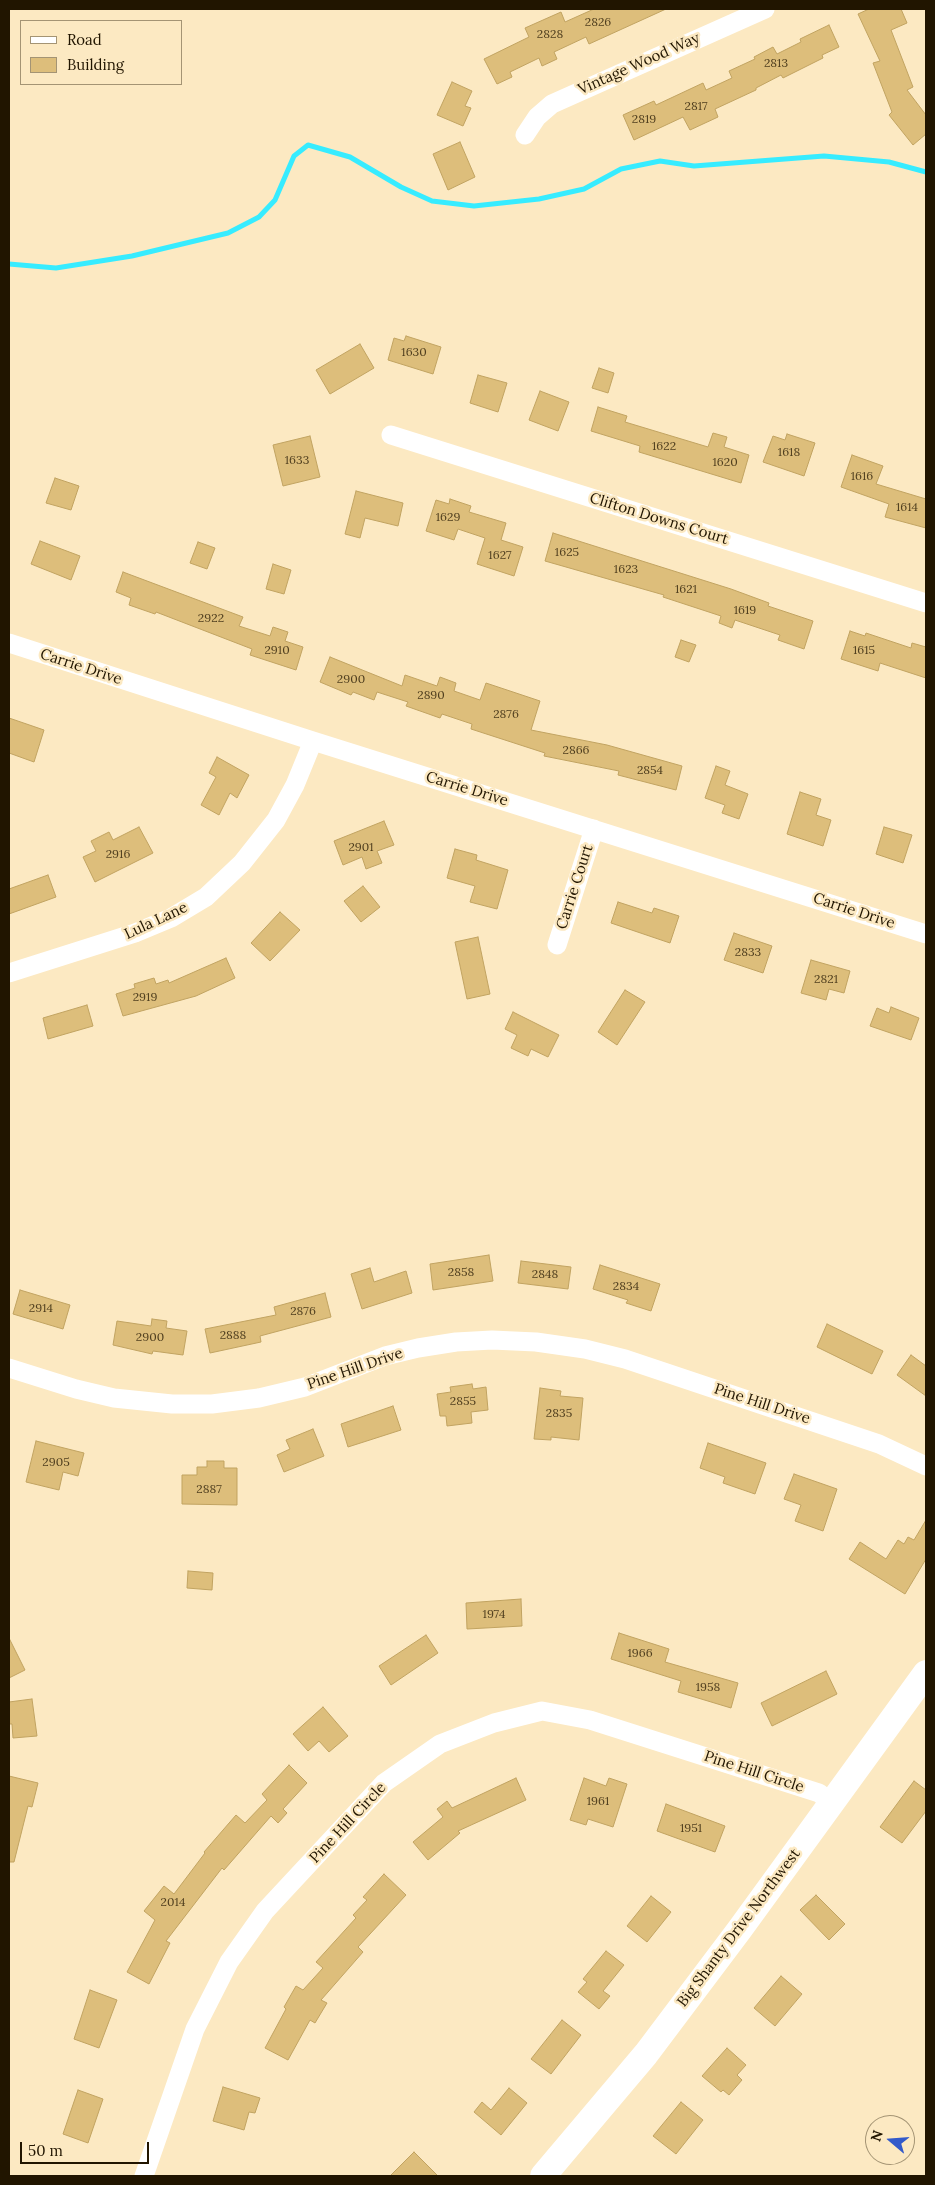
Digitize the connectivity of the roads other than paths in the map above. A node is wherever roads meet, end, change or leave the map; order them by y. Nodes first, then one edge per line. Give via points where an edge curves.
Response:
1 (765, 9) edge
2 (525, 135) dead end
3 (391, 435) dead end
4 (926, 602) edge
5 (9, 643) edge
6 (313, 741) junction
7 (594, 829) junction
8 (926, 934) edge
9 (557, 944) dead end
10 (9, 973) edge
11 (9, 1368) edge
12 (926, 1466) edge
13 (926, 1673) edge
14 (832, 1803) junction
15 (144, 2176) edge
16 (543, 2176) edge

1 - 2 street, Vintage Wood Way via 552,104 536,117
3 - 4 street, Clifton Downs Court
5 - 6 street, Carrie Drive
6 - 7 street, Carrie Drive
6 - 10 street, Lula Lane via 276,820 242,863 206,897 172,918 136,933
7 - 8 street, Carrie Drive
7 - 9 street, Carrie Court
11 - 12 street, Pine Hill Drive via 114,1398 212,1404 259,1398 305,1386 385,1356 418,1348 483,1340 536,1342 625,1359 862,1438
13 - 14 street, Big Shanty Drive Northwest
14 - 15 street, Pine Hill Circle via 819,1793 590,1720 542,1711 494,1723 440,1744 384,1783 265,1911 229,1962 195,2029
14 - 16 street, Big Shanty Drive Northwest via 646,2054

